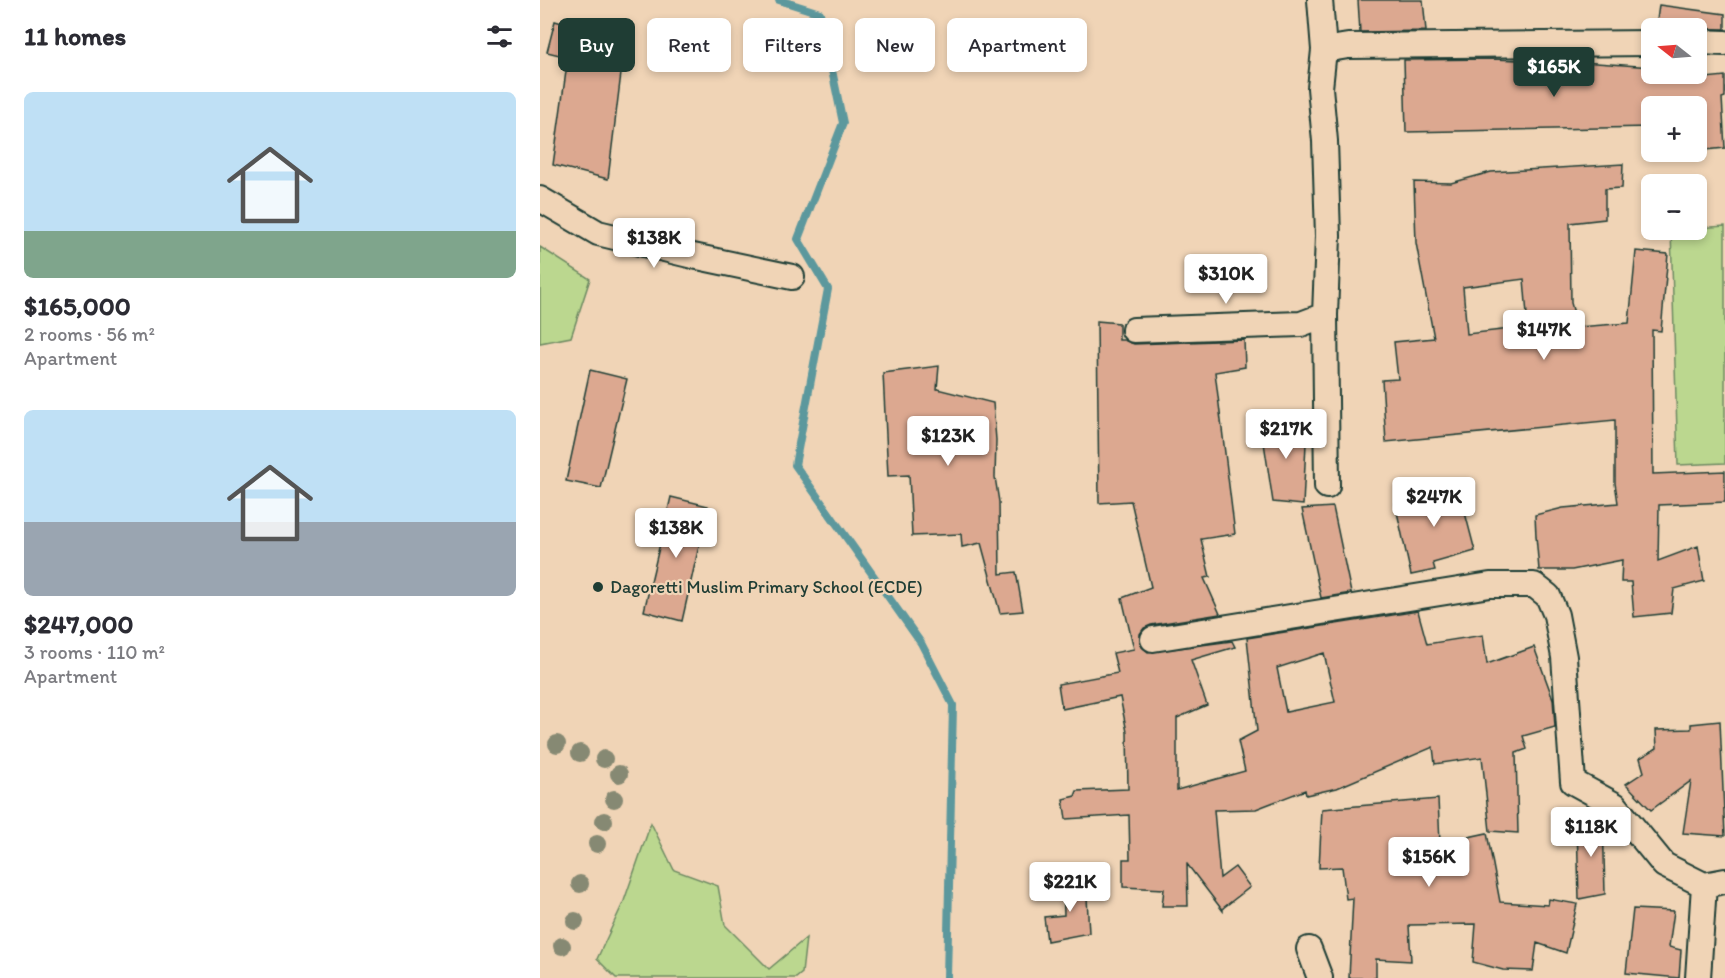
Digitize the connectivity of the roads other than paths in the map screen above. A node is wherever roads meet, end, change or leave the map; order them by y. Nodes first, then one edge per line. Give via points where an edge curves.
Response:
1 (1320, 0) edge
2 (1707, 42) edge
3 (1641, 43) edge
4 (1725, 43) edge
5 (1324, 50) junction
6 (540, 199) edge
7 (792, 277) dead end
8 (1325, 315) junction
9 (1134, 330) dead end
10 (1327, 486) dead end
11 (1153, 639) dead end
12 (1714, 883) edge
13 (1309, 949) dead end
14 (1320, 978) edge
15 (1698, 978) edge

1 - 5 street
2 - 4 street
3 - 5 street via 1348,46
5 - 8 street via 1320,88 1328,236
6 - 7 street via 598,233
8 - 9 street via 1300,324
8 - 10 street
11 - 12 street via 1490,585 1534,585 1548,596 1556,615 1564,657 1573,782 1615,805 1664,865
12 - 15 street
13 - 14 street

